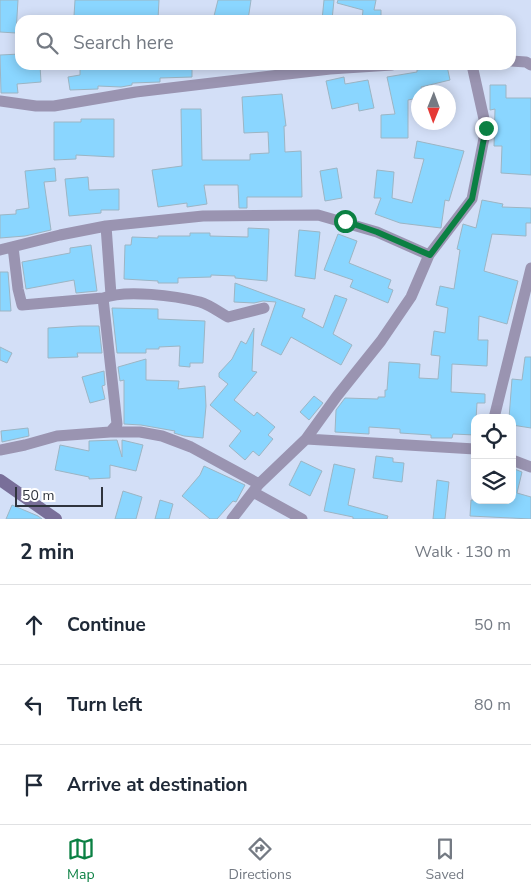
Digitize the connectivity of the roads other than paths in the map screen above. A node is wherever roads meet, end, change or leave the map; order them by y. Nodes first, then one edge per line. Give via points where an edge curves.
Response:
1 (516, 61) edge
2 (531, 65) edge
3 (322, 70) edge
4 (473, 70) edge
5 (0, 101) edge
6 (106, 226) junction
7 (13, 247) junction
8 (0, 250) edge
9 (430, 255) junction
10 (531, 268) edge
11 (107, 296) junction
12 (527, 302) edge
13 (264, 308) dead end
14 (495, 414) edge
15 (110, 432) junction
16 (306, 439) junction
17 (471, 449) edge
18 (0, 450) edge
19 (516, 461) edge
20 (531, 467) edge
21 (0, 480) edge
22 (256, 488) junction
23 (56, 519) edge
24 (232, 519) edge
25 (302, 519) edge

1 - 2 street
3 - 5 street via 136,92 54,106
4 - 9 street via 486,128 472,199
6 - 7 street
6 - 9 street via 203,216 318,215 377,232
6 - 11 street
7 - 8 street
7 - 11 street via 22,306
9 - 16 street via 411,297
10 - 12 street
11 - 13 street via 173,297 202,303 228,317
11 - 15 street via 117,424
12 - 14 street
15 - 18 street via 57,436
15 - 22 street via 162,436 208,456
16 - 17 street
16 - 22 street
19 - 20 street
21 - 23 street
22 - 24 street
22 - 25 street

